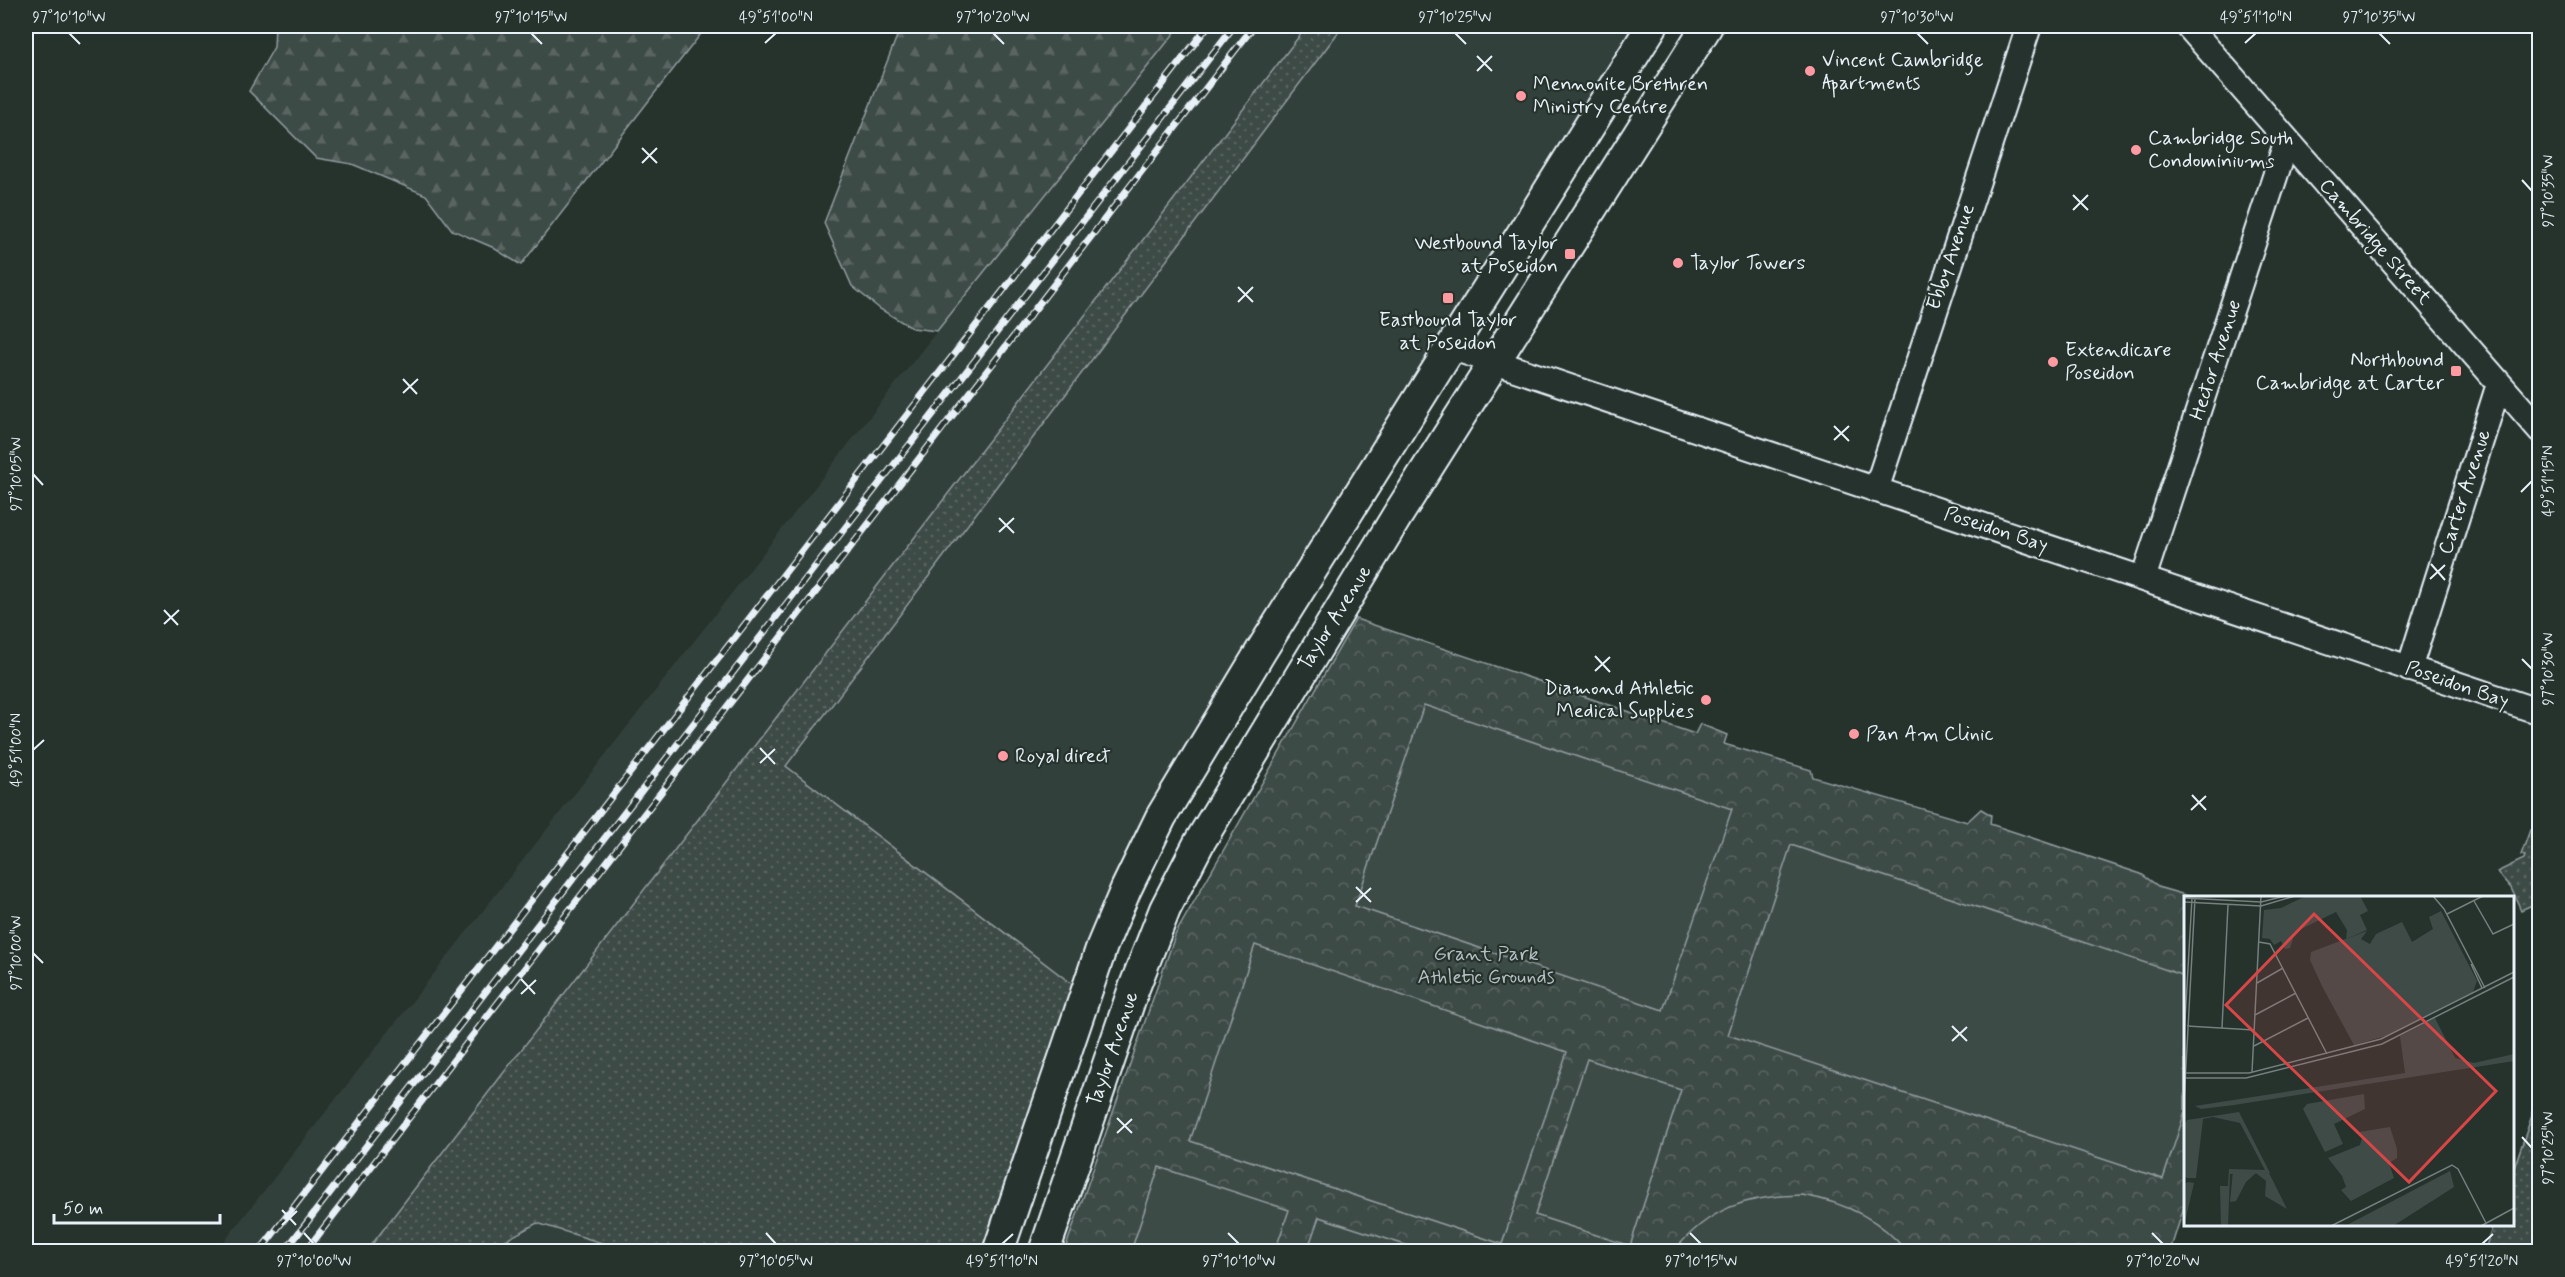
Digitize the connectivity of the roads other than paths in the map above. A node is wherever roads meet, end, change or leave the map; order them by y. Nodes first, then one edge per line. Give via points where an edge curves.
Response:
1 (1652, 26) edge
2 (1707, 26) edge
3 (2029, 26) edge
4 (2188, 26) edge
5 (2287, 140) junction
6 (1453, 348) junction
7 (1494, 362) junction
8 (2499, 384) junction
9 (2540, 430) edge
10 (1876, 490) junction
11 (2143, 579) junction
12 (2409, 669) junction
13 (2540, 712) edge
14 (998, 1251) edge
15 (1044, 1251) edge

1 - 6 main road
2 - 7 main road, Taylor Avenue
3 - 10 street, Ebby Avenue
4 - 5 street, Cambridge Street
5 - 8 street, Cambridge Street
5 - 11 street, Hector Avenue
6 - 7 street, Poseidon Bay
6 - 14 main road via 1260,651 1143,851 1102,946
7 - 10 street, Poseidon Bay
7 - 15 main road, Taylor Avenue via 1253,752 1165,909
8 - 9 street, Cambridge Street
8 - 12 street, Carter Avenue
10 - 11 street, Poseidon Bay
11 - 12 street, Poseidon Bay
12 - 13 street, Poseidon Bay

